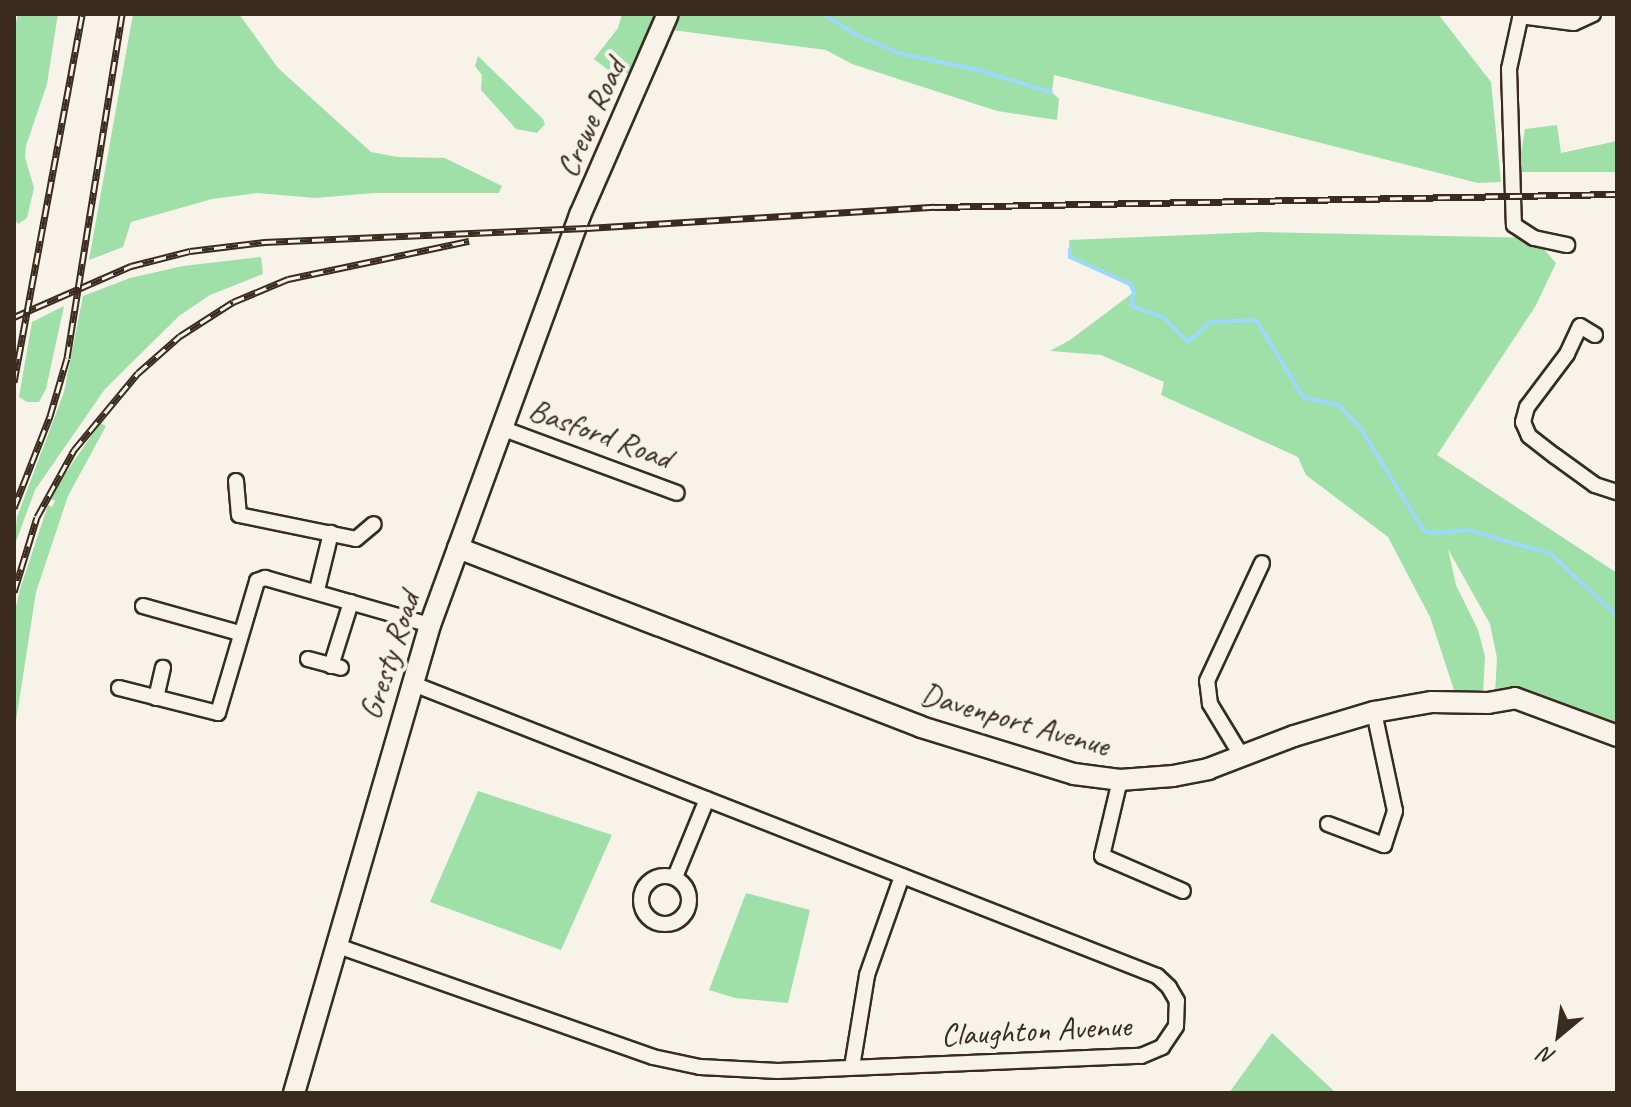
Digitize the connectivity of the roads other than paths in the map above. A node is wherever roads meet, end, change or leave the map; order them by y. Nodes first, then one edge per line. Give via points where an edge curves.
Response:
1 (668, 14) edge
2 (1593, 14) edge
3 (1520, 15) edge
4 (1567, 245) dead end
5 (568, 246) joint
6 (1595, 335) dead end
7 (504, 429) junction
8 (236, 481) dead end
9 (1617, 492) edge
10 (677, 493) dead end
11 (374, 524) dead end
12 (331, 533) junction
13 (458, 548) junction
14 (1262, 563) dead end
15 (317, 590) junction
16 (351, 602) junction
17 (143, 606) dead end
18 (430, 625) junction
19 (240, 633) junction
20 (308, 659) dead end
21 (163, 668) dead end
22 (411, 683) junction
23 (119, 688) dead end
24 (156, 698) junction
25 (1374, 712) junction
26 (1617, 736) edge
27 (1241, 755) junction
28 (1120, 780) junction
29 (707, 799) junction
30 (1328, 824) dead end
31 (902, 876) junction
32 (675, 877) dead end
33 (1183, 891) dead end
34 (335, 945) junction
35 (852, 1067) junction
36 (296, 1092) edge

1 - 5 street, Crewe Road
2 - 3 street via 1574,23
3 - 4 street via 1509,69 1514,225 1534,238
5 - 7 street, Gresty Road
6 - 9 street via 1574,322 1567,354 1527,407 1524,427 1595,485
7 - 10 street, Basford Road
7 - 13 street, Gresty Road
8 - 12 street via 239,515
11 - 12 street via 356,539
12 - 15 street
13 - 18 street, Gresty Road
13 - 28 street, Davenport Avenue via 921,727 1034,764
14 - 27 street via 1207,681 1210,704
15 - 16 street
15 - 19 street via 265,578 257,581
16 - 18 street
16 - 20 street via 336,667
17 - 19 street
18 - 22 street, Gresty Road
19 - 24 street via 218,713
21 - 24 street
22 - 29 street, Claughton Avenue
22 - 34 street, Gresty Road
23 - 24 street
25 - 26 street, Davenport Avenue via 1432,702 1515,698
25 - 27 street, Davenport Avenue
25 - 30 street via 1395,811 1384,845
27 - 28 street, Davenport Avenue via 1208,769
28 - 33 street via 1102,856
29 - 31 street, Claughton Avenue
29 - 32 street
31 - 35 street via 867,975
31 - 35 street, Claughton Avenue via 1157,976 1177,1001 1176,1026 1162,1047 1141,1056
34 - 35 street, Claughton Avenue via 653,1057 700,1067 778,1071
34 - 36 street, Gresty Road

